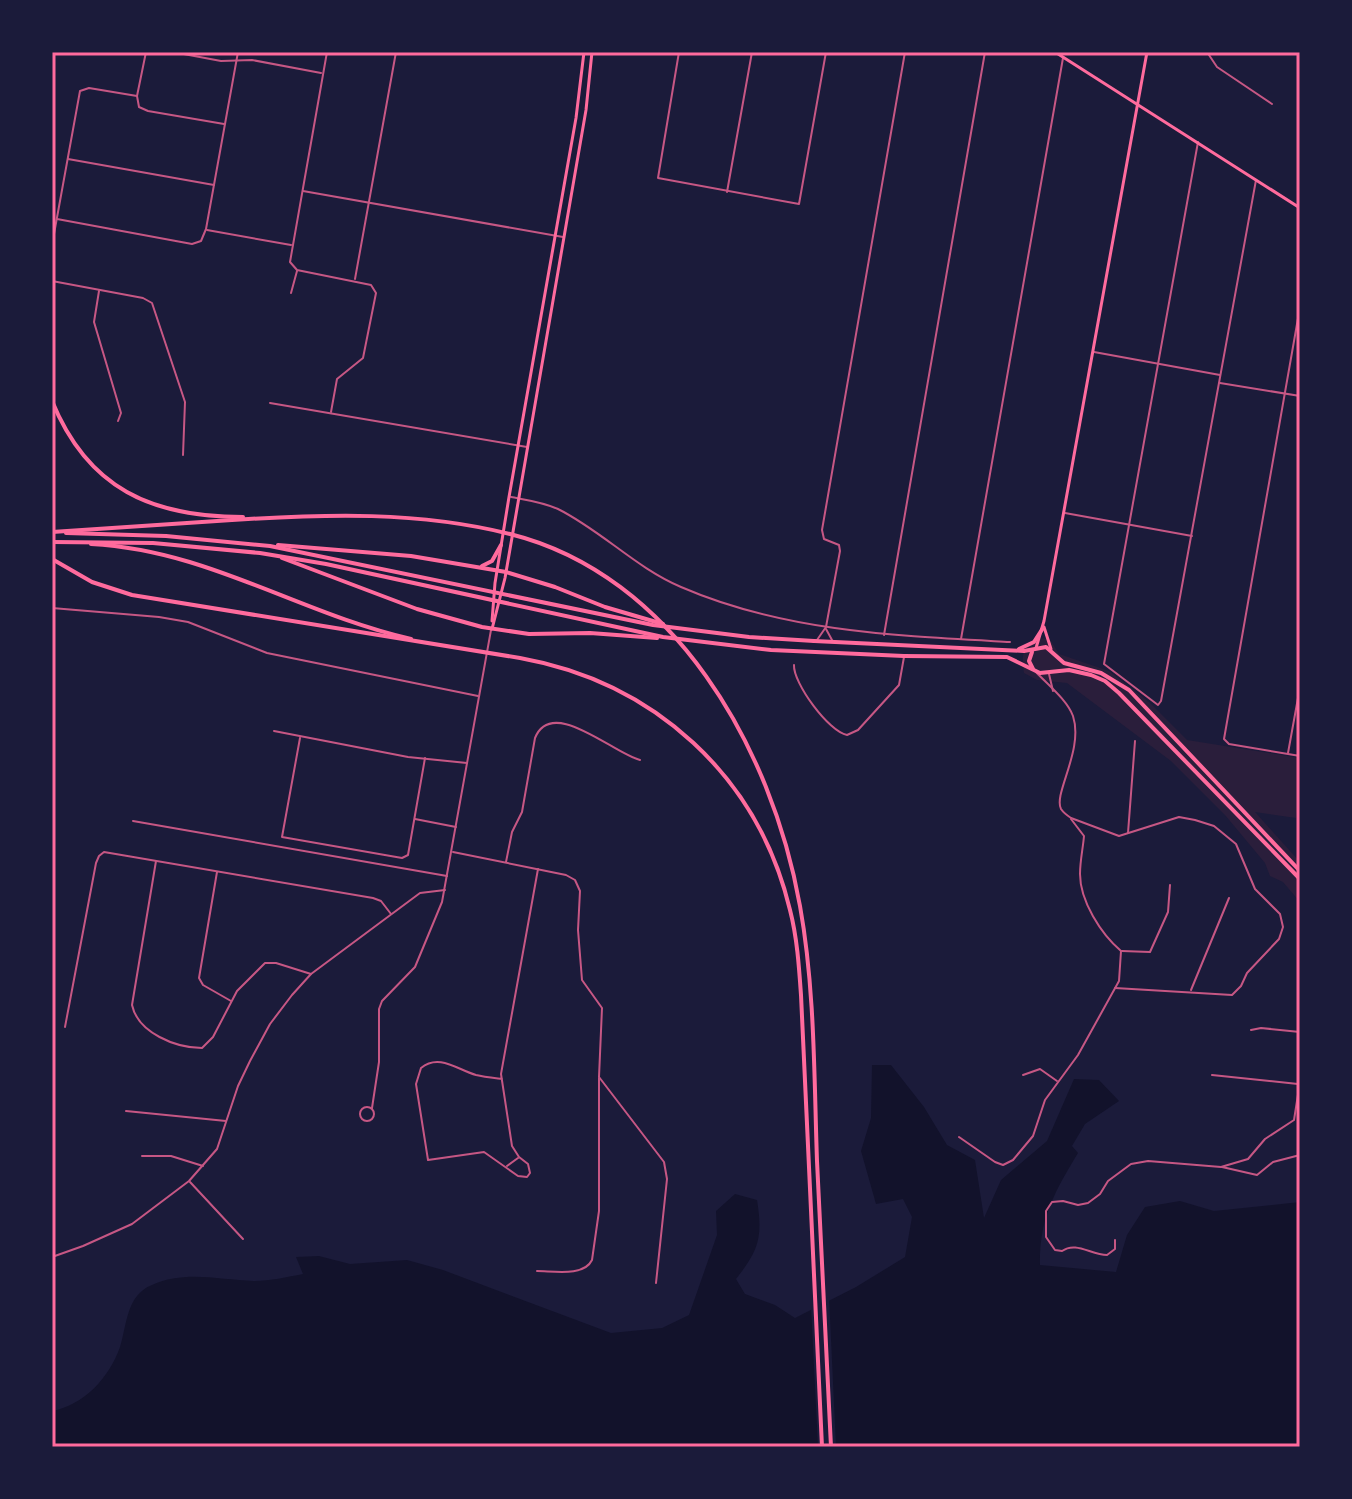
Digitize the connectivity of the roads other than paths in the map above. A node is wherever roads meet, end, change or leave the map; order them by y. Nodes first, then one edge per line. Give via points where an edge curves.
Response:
1 (146, 52) edge
2 (173, 52) edge
3 (238, 52) edge
4 (327, 52) edge
5 (396, 52) edge
6 (584, 52) edge
7 (592, 52) edge
8 (679, 52) edge
9 (752, 52) edge
10 (826, 52) edge
11 (905, 52) edge
12 (985, 52) edge
13 (1055, 52) edge
14 (1147, 52) edge
15 (1207, 52) edge
16 (1063, 57) junction
17 (237, 60) junction
18 (323, 73) junction
19 (137, 96) junction
20 (1138, 103) junction
21 (1272, 104) dead end
22 (225, 125) junction
23 (1198, 141) junction
24 (66, 158) junction
25 (1256, 179) junction
26 (214, 185) junction
27 (302, 190) junction
28 (727, 192) junction
29 (369, 203) junction
30 (1300, 208) edge
31 (57, 219) junction
32 (206, 229) junction
33 (555, 236) junction
34 (563, 237) junction
35 (52, 245) edge
36 (292, 245) junction
37 (297, 270) junction
38 (52, 281) edge
39 (354, 281) junction
40 (99, 290) junction
41 (291, 293) dead end
42 (1300, 307) edge
43 (1093, 351) junction
44 (1158, 363) junction
45 (1220, 375) junction
46 (1219, 383) junction
47 (1285, 394) junction
48 (1300, 396) edge
49 (52, 401) edge
50 (270, 403) dead end
51 (331, 412) junction
52 (118, 421) dead end
53 (519, 445) junction
54 (527, 447) junction
55 (183, 455) dead end
56 (509, 497) junction
57 (519, 499) junction
58 (1064, 513) junction
59 (285, 517) junction
60 (1129, 525) junction
61 (52, 532) edge
62 (1192, 536) junction
63 (52, 542) edge
64 (240, 542) junction
65 (501, 545) junction
66 (260, 553) junction
67 (54, 561) edge
68 (473, 566) junction
69 (497, 570) junction
70 (506, 572) junction
71 (52, 608) edge
72 (1044, 624) junction
73 (826, 627) junction
74 (492, 629) junction
75 (684, 629) junction
76 (884, 635) junction
77 (659, 637) junction
78 (961, 639) junction
79 (814, 641) junction
80 (837, 642) junction
81 (1010, 642) dead end
82 (437, 646) junction
83 (1034, 649) junction
84 (1051, 649) junction
85 (1009, 650) junction
86 (1055, 655) junction
87 (904, 656) junction
88 (794, 665) dead end
89 (1035, 671) junction
90 (1050, 671) junction
91 (1300, 687) edge
92 (1056, 695) junction
93 (479, 697) junction
94 (274, 731) dead end
95 (300, 738) junction
96 (1135, 741) dead end
97 (1288, 754) junction
98 (1300, 756) edge
99 (425, 758) junction
100 (640, 760) dead end
101 (468, 763) junction
102 (414, 818) junction
103 (1071, 818) junction
104 (133, 821) dead end
105 (457, 827) junction
106 (1128, 834) junction
107 (453, 852) junction
108 (157, 860) junction
109 (506, 863) junction
110 (538, 869) junction
111 (217, 871) junction
112 (1300, 871) edge
113 (448, 876) junction
114 (1300, 879) edge
115 (1170, 885) dead end
116 (445, 890) junction
117 (1229, 898) dead end
118 (391, 915) junction
119 (1121, 951) junction
120 (311, 974) junction
121 (1115, 988) junction
122 (1191, 991) junction
123 (231, 1001) junction
124 (65, 1027) dead end
125 (1251, 1030) dead end
126 (1300, 1032) edge
127 (1023, 1075) dead end
128 (1212, 1075) dead end
129 (599, 1077) junction
130 (502, 1079) junction
131 (1059, 1082) junction
132 (1300, 1083) edge
133 (372, 1108) dead end
134 (126, 1111) dead end
135 (227, 1121) junction
136 (959, 1137) dead end
137 (1300, 1155) edge
138 (142, 1156) dead end
139 (519, 1157) junction
140 (204, 1167) junction
141 (506, 1167) junction
142 (1221, 1167) junction
143 (189, 1181) junction
144 (243, 1239) dead end
145 (1115, 1240) dead end
146 (52, 1257) edge
147 (537, 1271) dead end
148 (656, 1283) dead end
149 (822, 1447) edge
150 (831, 1447) edge

1 - 19 street
2 - 17 street
3 - 17 street
4 - 18 street
5 - 29 street
6 - 33 main road
7 - 34 main road
8 - 28 street via 658,178
9 - 28 street
10 - 28 street via 799,204
11 - 73 street via 822,530 824,539 839,545 840,551
12 - 76 street
13 - 16 main road
14 - 20 main road
15 - 21 street via 1217,67
16 - 20 main road
16 - 78 street
17 - 18 street
17 - 22 street
18 - 27 street
19 - 22 street via 145,110
19 - 24 street via 80,91
20 - 23 main road
20 - 43 main road
22 - 26 street
23 - 25 main road
23 - 44 street
24 - 26 street
24 - 31 street
25 - 30 main road
25 - 45 street
26 - 32 street
27 - 29 street
27 - 36 street
29 - 33 street
29 - 39 street
31 - 32 street via 192,244 201,241
31 - 35 street
32 - 36 street
33 - 34 street
33 - 53 main road
34 - 54 main road
36 - 37 street via 290,262
37 - 39 street
37 - 41 street
38 - 40 street
39 - 51 street via 374,286 376,296 363,358 337,379
40 - 52 street via 94,322 121,413
40 - 55 street via 152,303 185,402
42 - 47 street
43 - 44 street
43 - 58 main road
44 - 45 street
44 - 60 street
45 - 46 street
46 - 47 street
46 - 62 street
47 - 48 street
47 - 97 street via 1224,741
49 - 59 main road via 84,456 143,501 200,516
50 - 51 street
51 - 53 street
53 - 54 street
53 - 56 main road
54 - 57 main road
56 - 57 street
56 - 65 main road
57 - 70 main road
57 - 73 street via 564,513 687,590 755,613
58 - 60 street
58 - 72 main road
59 - 61 main road
59 - 150 main road via 360,514 427,519 549,547 595,568 660,620 725,708 772,805 798,895 809,986
60 - 62 street
60 - 62 street via 1104,664 1160,705
61 - 64 main road
63 - 66 main road via 177,544
63 - 82 main road via 122,546 185,558 349,623
64 - 68 main road via 386,553
64 - 75 main road
65 - 68 main road via 491,562
65 - 69 main road
66 - 74 main road via 424,611
66 - 77 main road
67 - 82 main road via 92,582 132,595
68 - 69 main road
69 - 70 main road
69 - 74 main road
70 - 74 main road
70 - 75 main road
71 - 93 street via 180,620 267,653
72 - 83 main road
72 - 84 main road
72 - 85 main road via 1032,643
73 - 76 street
73 - 79 street
73 - 80 street via 829,638
74 - 77 main road
74 - 93 street
75 - 79 main road
76 - 78 street
77 - 87 main road via 771,650
78 - 81 street
79 - 80 main road
80 - 85 main road
82 - 149 main road via 544,663 615,687 672,724 720,770 754,818 781,876 791,913 801,995
83 - 84 main road
83 - 85 main road
83 - 89 main road via 1029,659
84 - 86 main road
86 - 90 main road
86 - 112 main road via 1126,688
87 - 88 street via 899,685 856,732 847,735 833,729 795,680
87 - 89 main road via 1005,657
89 - 90 main road
89 - 92 street
90 - 92 street
90 - 114 main road via 1082,672 1109,684
91 - 97 street
92 - 103 street via 1070,710 1076,732 1060,803
93 - 101 street
94 - 95 street
95 - 99 street
95 - 102 street via 282,837 402,858 408,855
96 - 106 street
97 - 98 street
99 - 101 street
99 - 102 street
100 - 109 street via 625,757 572,726 555,722 541,728
101 - 105 street
102 - 105 street
103 - 106 street via 1119,836
103 - 119 street via 1084,836 1080,875 1085,897
104 - 113 street
105 - 107 street
106 - 122 street via 1179,817 1214,826 1236,844 1255,889 1280,914 1279,939 1232,995
107 - 109 street
107 - 113 street
108 - 111 street
108 - 123 street via 133,993 135,1015 157,1035 202,1048
108 - 124 street via 108,851 99,856
109 - 110 street
110 - 129 street via 571,877 579,887 582,980 602,1008
110 - 130 street
111 - 118 street via 373,898
111 - 123 street via 199,978
113 - 116 street
115 - 119 street via 1168,912 1150,952
116 - 118 street via 420,893
116 - 133 street via 415,967 379,1009
117 - 122 street
118 - 120 street
119 - 121 street
120 - 123 street via 268,962
120 - 135 street via 266,1031
121 - 122 street
121 - 131 street
125 - 126 street
127 - 131 street via 1040,1069
128 - 132 street
129 - 147 street via 599,1211 590,1267
129 - 148 street via 664,1162 667,1179
130 - 139 street via 512,1146
130 - 141 street via 434,1062 421,1068 416,1084 428,1160 484,1152
131 - 136 street via 1045,1100 1033,1136 1009,1162 995,1162
132 - 142 street via 1294,1120 1265,1139 1248,1159
134 - 135 street
135 - 140 street
137 - 142 street via 1273,1162 1257,1175
138 - 140 street via 171,1156
139 - 141 street
139 - 141 street via 531,1169 527,1177
140 - 143 street
142 - 145 street via 1141,1161 1115,1175 1088,1203 1057,1201 1046,1211 1044,1232 1055,1250 1075,1246 1107,1255 1115,1249
143 - 144 street
143 - 146 street via 132,1224

